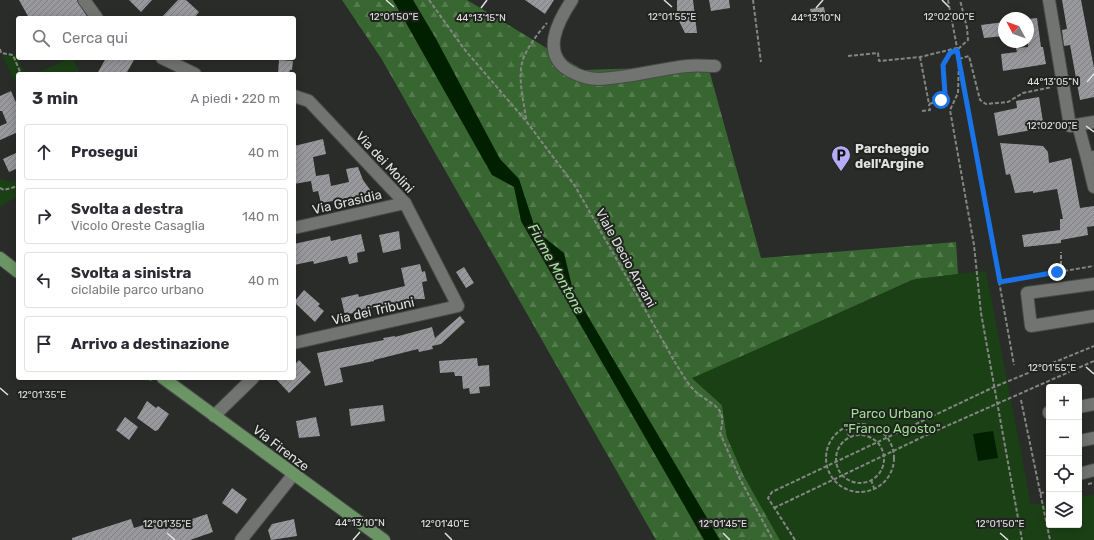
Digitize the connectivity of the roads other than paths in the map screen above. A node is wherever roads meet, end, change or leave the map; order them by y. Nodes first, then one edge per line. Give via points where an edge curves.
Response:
1 (84, 0) edge
2 (572, 0) edge
3 (1049, 0) edge
4 (96, 16) edge
5 (166, 60) edge
6 (715, 66) dead end
7 (191, 72) edge
8 (296, 97) edge
9 (1094, 122) edge
10 (1074, 126) junction
11 (1091, 158) edge
12 (1094, 187) edge
13 (405, 203) junction
14 (296, 228) edge
15 (0, 258) edge
16 (16, 270) edge
17 (1094, 284) edge
18 (458, 306) joint
19 (1094, 316) edge
20 (296, 343) edge
21 (166, 380) edge
22 (252, 380) edge
23 (1094, 404) edge
24 (1082, 406) edge
25 (214, 416) junction
26 (1094, 438) edge
27 (1082, 440) edge
28 (1094, 470) edge
29 (1082, 473) edge
30 (293, 475) junction
31 (242, 540) edge
32 (384, 540) edge

1 - 4 street
2 - 6 street via 562,15 554,35 554,54 563,67 579,76 641,82 688,66
3 - 10 street via 1063,85
5 - 7 street
8 - 13 street, Via dei Molini via 309,102
9 - 10 street
10 - 11 street
11 - 12 street
13 - 14 street, Via Grasidia
13 - 18 street, Via dei Molini
15 - 16 main road
17 - 19 street via 1026,293 1031,326
18 - 20 street, Via dei Tribuni
21 - 25 main road, Via Firenze
22 - 25 street
23 - 24 street
25 - 30 main road, Via Firenze
26 - 27 street
28 - 29 street
30 - 31 street
30 - 32 main road, Via Firenze

